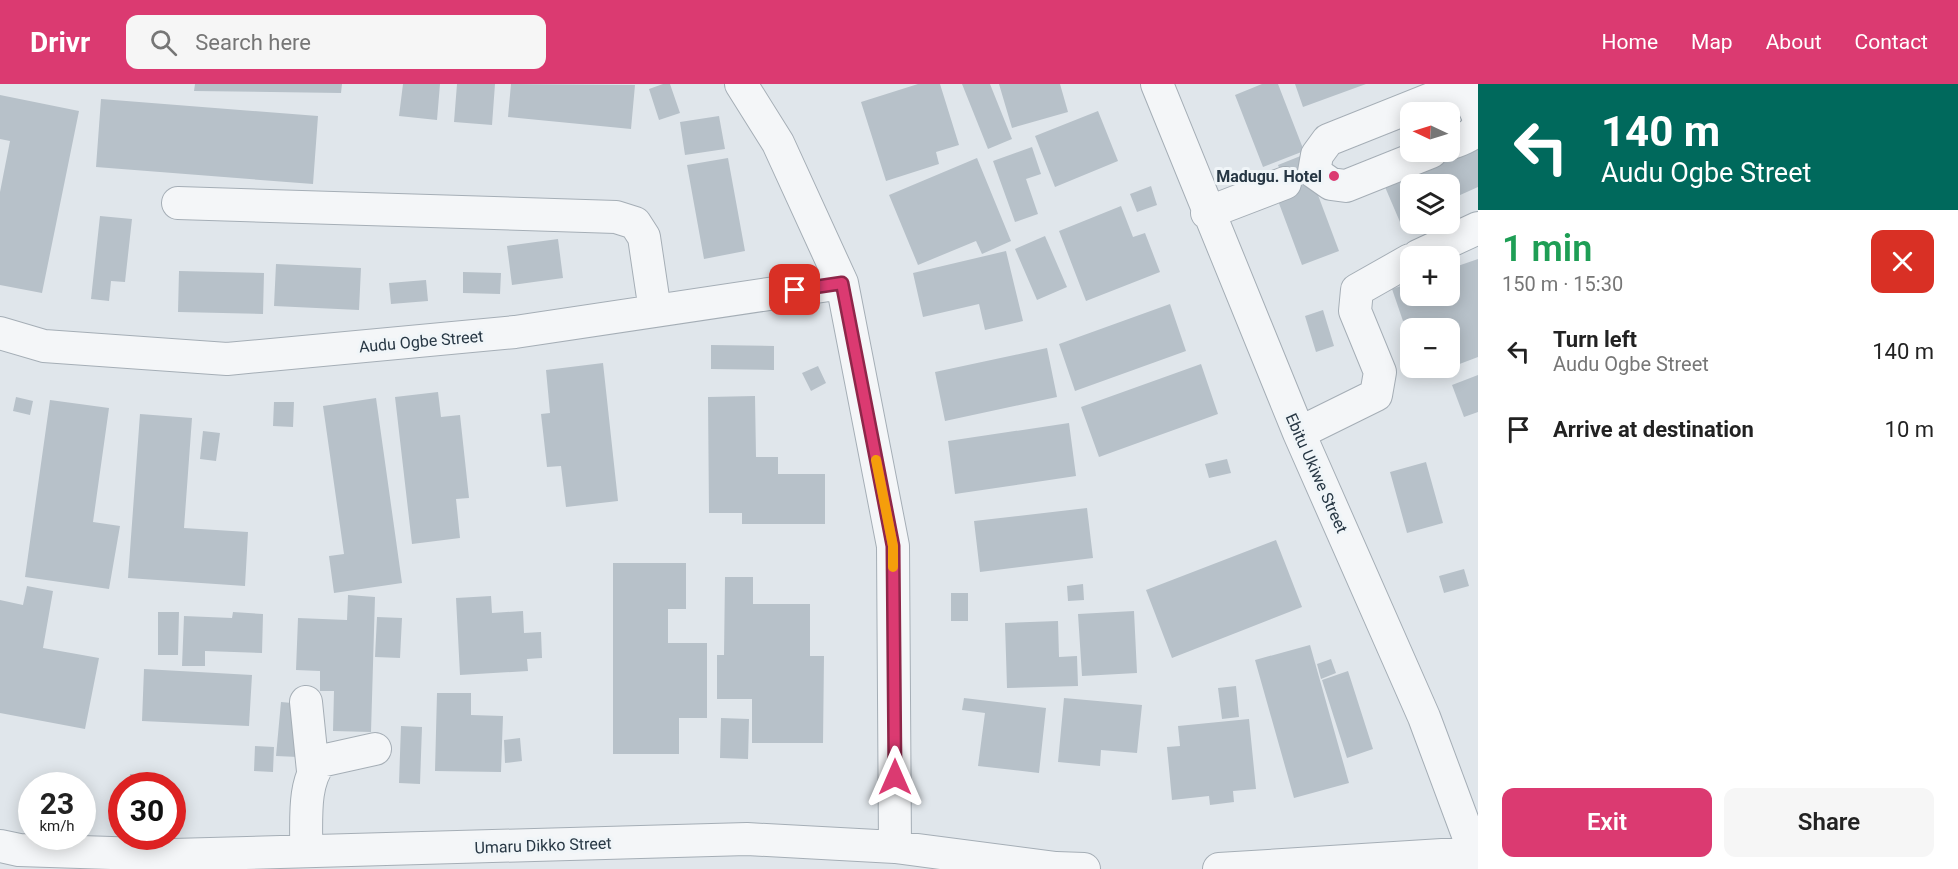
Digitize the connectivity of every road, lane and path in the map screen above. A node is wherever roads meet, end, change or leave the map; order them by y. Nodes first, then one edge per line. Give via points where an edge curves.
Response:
1 (741, 84) edge
2 (1157, 84) edge
3 (1478, 116) edge
4 (1478, 123) edge
5 (1460, 140) edge
6 (1406, 162) edge
7 (1303, 176) junction
8 (178, 203) dead end
9 (1208, 213) junction
10 (1478, 228) edge
11 (1439, 246) edge
12 (1400, 266) edge
13 (842, 283) junction
14 (655, 311) junction
15 (0, 333) edge
16 (1299, 433) junction
17 (306, 702) dead end
18 (375, 749) dead end
19 (313, 771) junction
20 (1467, 798) edge
21 (895, 847) junction
22 (306, 851) junction
23 (12, 855) edge
24 (1476, 858) edge
25 (172, 862) edge
26 (1056, 869) edge
27 (1084, 869) edge
28 (1219, 869) edge

1 - 13 street via 778,143
2 - 9 street, Ebitu Ukiwe Street
3 - 7 street via 1467,93 1451,91 1328,140
4 - 5 street via 1469,136
6 - 7 street via 1346,186
7 - 9 street
8 - 14 street via 616,217 635,223 644,237
9 - 16 street, Ebitu Ukiwe Street
10 - 11 street
12 - 16 street via 1356,290 1355,311 1380,372 1376,395
13 - 14 street, Audu Ogbe Street
13 - 21 street via 893,546
14 - 15 street, Audu Ogbe Street via 515,332 227,359 44,346
16 - 20 street, Ebitu Ukiwe Street via 1424,717
17 - 19 street
18 - 19 street via 321,761
19 - 22 street
20 - 24 street, Ebitu Ukiwe Street
21 - 22 street, Umaru Dikko Street via 747,839
21 - 26 street, Umaru Dikko Street
22 - 25 street, Umaru Dikko Street
23 - 25 street, Umaru Dikko Street
24 - 28 street
26 - 27 street, Umaru Dikko Street

